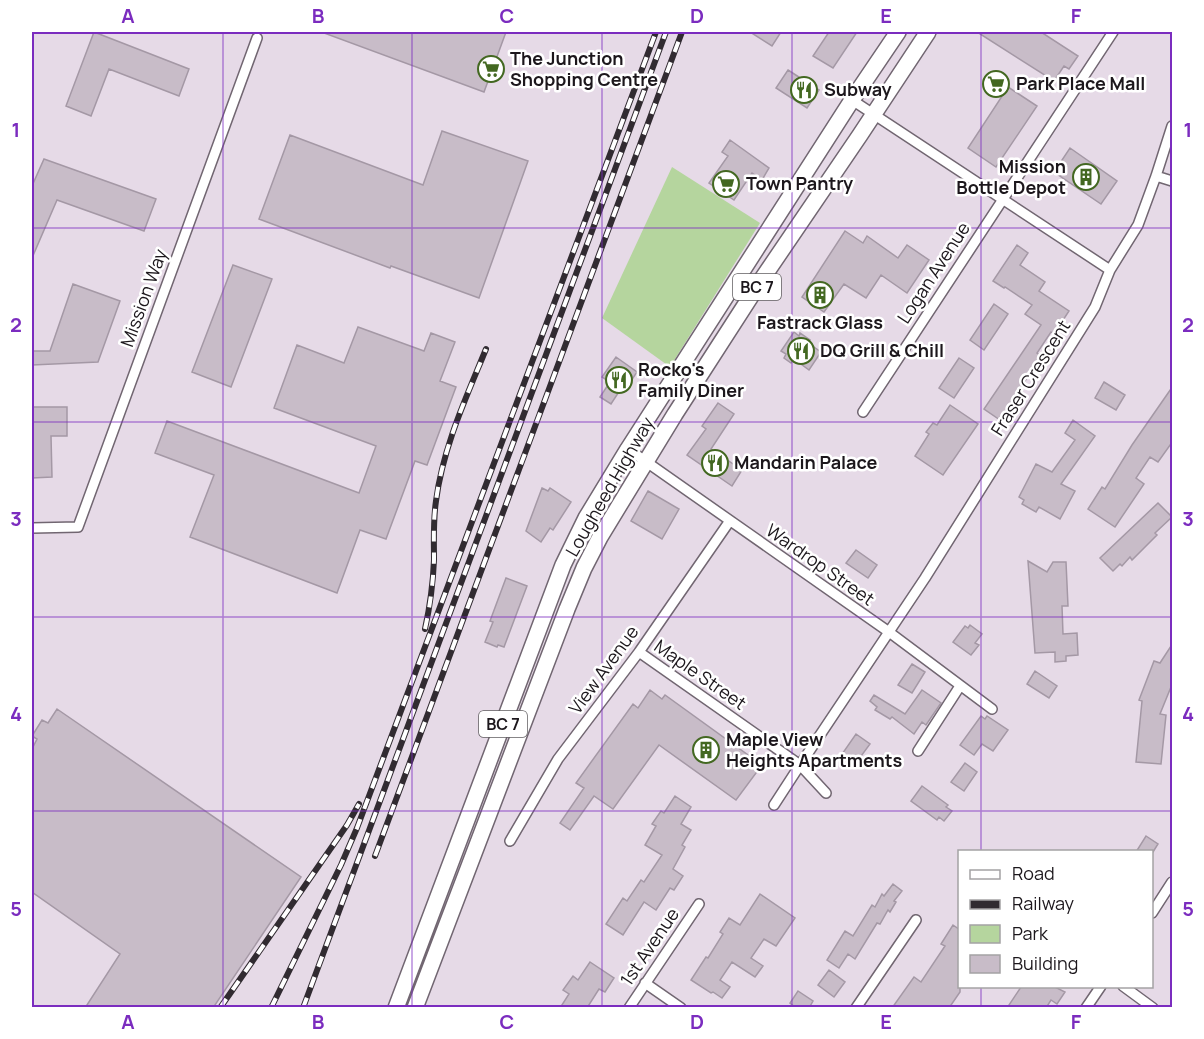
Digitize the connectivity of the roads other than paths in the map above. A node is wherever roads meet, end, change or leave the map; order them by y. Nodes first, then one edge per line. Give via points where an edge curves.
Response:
1 (897, 32) edge
2 (928, 32) edge
3 (1113, 32) edge
4 (257, 38) dead end
5 (852, 100) junction
6 (874, 115) junction
7 (1173, 126) edge
8 (1156, 176) junction
9 (1173, 181) edge
10 (1002, 199) junction
11 (1110, 270) junction
12 (863, 412) dead end
13 (628, 450) junction
14 (646, 462) junction
15 (729, 522) junction
16 (32, 528) edge
17 (889, 632) junction
18 (639, 652) junction
19 (960, 686) junction
20 (992, 709) dead end
21 (918, 751) dead end
22 (800, 765) junction
23 (826, 793) dead end
24 (774, 806) dead end
25 (510, 841) dead end
26 (1173, 882) edge
27 (699, 904) dead end
28 (1153, 912) edge
29 (916, 920) dead end
30 (645, 983) junction
31 (1100, 988) edge
32 (1124, 988) edge
33 (396, 1008) edge
34 (415, 1008) edge
35 (629, 1008) edge
36 (681, 1008) edge
37 (856, 1008) edge
38 (1086, 1008) edge
39 (1153, 1008) edge

1 - 5 main road, Lougheed Highway / BC 7
2 - 6 main road, Lougheed Highway / BC 7
3 - 10 street, Logan Avenue
4 - 16 street, Mission Way via 78,526
5 - 6 street
5 - 13 main road, Lougheed Highway / BC 7
6 - 10 street
6 - 14 main road, Lougheed Highway / BC 7 via 762,279
7 - 8 street, Fraser Crescent
8 - 9 street
8 - 11 street, Fraser Crescent via 1138,225
10 - 11 street
10 - 12 street, Logan Avenue
11 - 17 street, Fraser Crescent via 1095,307
13 - 14 street, Wardrop Street
13 - 33 main road, Lougheed Highway / BC 7 via 586,518 563,565
14 - 15 street, Wardrop Street
14 - 34 main road, Lougheed Highway / BC 7 via 580,578
15 - 17 street, Wardrop Street
15 - 18 street, View Avenue
17 - 19 street, Wardrop Street
17 - 22 street
18 - 22 street, Maple Street
18 - 25 street, View Avenue via 558,759
19 - 20 street, Wardrop Street
19 - 21 street
22 - 23 street, Maple Street
22 - 24 street
26 - 28 street
27 - 30 street, 1st Avenue
29 - 37 street
30 - 35 street, 1st Avenue
30 - 36 street
31 - 38 street
32 - 39 street

